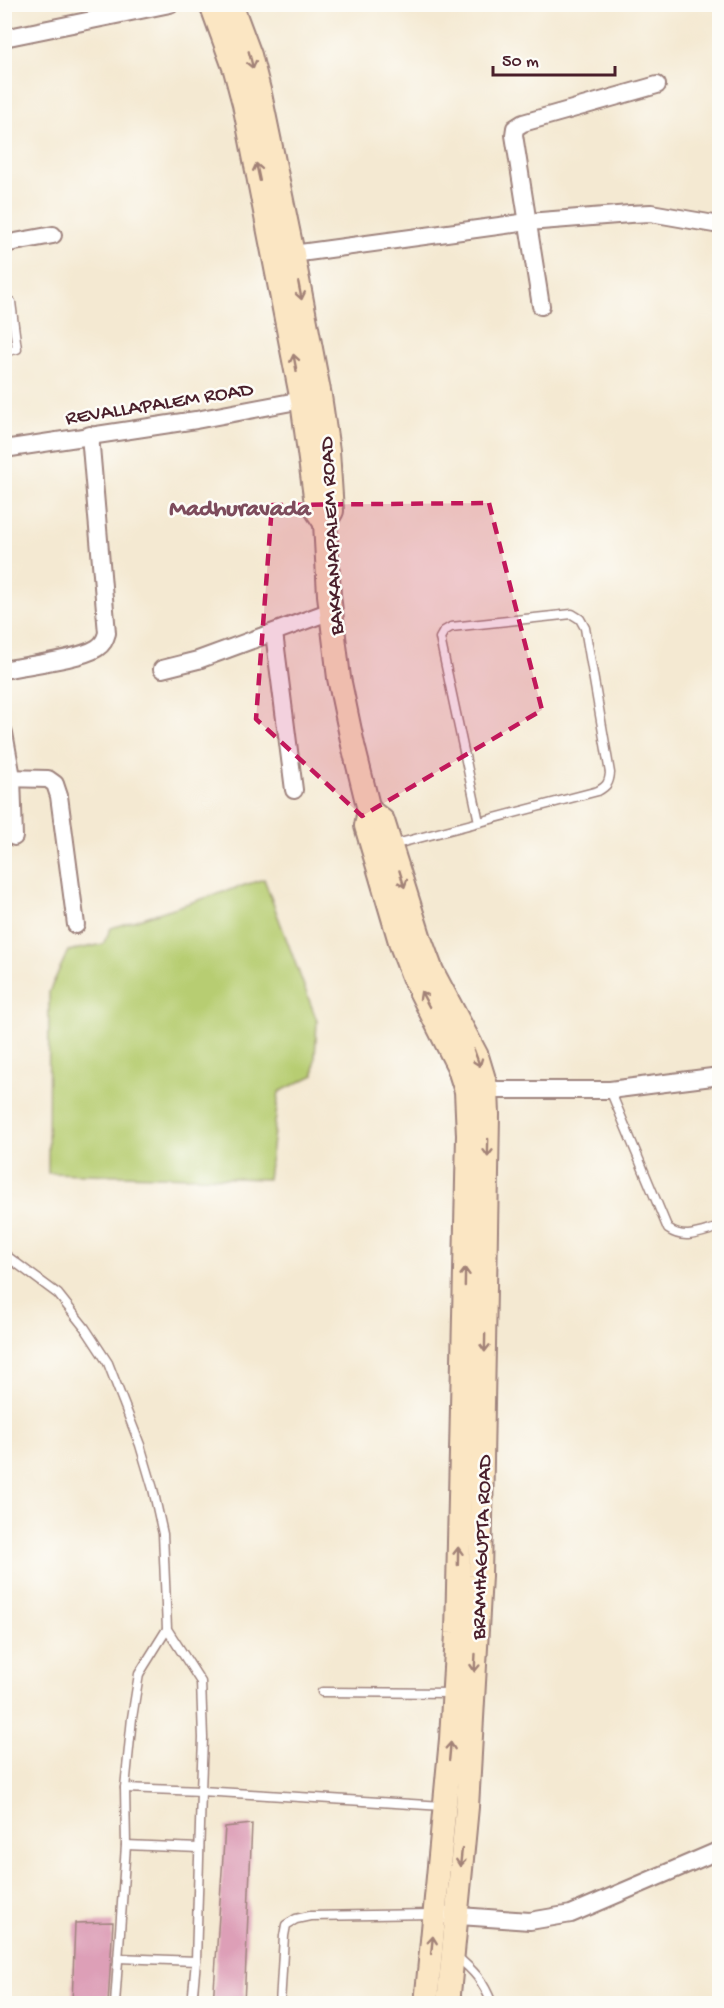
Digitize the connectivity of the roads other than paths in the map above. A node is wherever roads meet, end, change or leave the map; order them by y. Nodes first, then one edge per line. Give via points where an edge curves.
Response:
1 (170, 4) edge
2 (210, 4) edge
3 (231, 4) edge
4 (4, 38) edge
5 (657, 85) dead end
6 (528, 222) junction
7 (720, 223) edge
8 (53, 235) dead end
9 (4, 244) edge
10 (293, 254) junction
11 (11, 302) dead end
12 (541, 306) dead end
13 (4, 352) edge
14 (311, 398) junction
15 (90, 435) junction
16 (4, 449) edge
17 (331, 611) junction
18 (274, 633) junction
19 (162, 669) dead end
20 (4, 670) edge
21 (4, 733) edge
22 (8, 778) edge
23 (294, 790) dead end
24 (369, 810) junction
25 (479, 822) junction
26 (14, 837) dead end
27 (391, 845) junction
28 (76, 925) dead end
29 (720, 1076) edge
30 (476, 1090) junction
31 (610, 1090) junction
32 (720, 1227) edge
33 (4, 1254) edge
34 (167, 1629) junction
35 (322, 1692) dead end
36 (454, 1693) junction
37 (125, 1788) junction
38 (201, 1791) junction
39 (445, 1806) junction
40 (126, 1845) junction
41 (199, 1848) junction
42 (720, 1850) edge
43 (445, 1915) junction
44 (452, 1952) junction
45 (118, 1958) junction
46 (196, 1961) junction
47 (116, 2004) edge
48 (192, 2004) edge
49 (280, 2004) edge
50 (426, 2004) edge
51 (448, 2004) edge
52 (492, 2004) edge

1 - 4 street
14 -> 2 street via 244,105
3 -> 10 street, BAKKANAPALEM ROAD via 250,55
5 - 6 street via 515,128
6 - 7 street via 651,213
6 - 10 street
6 - 12 street
8 - 9 street
10 -> 14 street, BAKKANAPALEM ROAD
11 - 13 lane via 17,349
14 - 15 street, REVALLAPALEM ROAD
14 - 17 street, BAKKANAPALEM ROAD via 328,451 333,511 325,523
15 - 16 street, REVALLAPALEM ROAD
15 - 20 street via 105,640 82,654
17 - 18 street
17 - 24 street, BAKKANAPALEM ROAD via 339,678
18 - 19 street
18 - 23 street
21 - 22 street
22 - 26 street
22 - 28 street via 48,779 56,784
24 - 27 street via 383,821
30 -> 24 street, BAKKANAPALEM ROAD via 458,1066 400,945 366,826
25 - 25 lane via 598,791 609,782 585,628 572,614 451,627 440,638
25 - 27 lane
27 -> 30 street via 432,971 477,1056
29 - 31 street
30 - 31 street
36 -> 30 street, BRAMHAGUPTA ROAD via 468,1135
30 -> 43 street, BRAMHAGUPTA ROAD via 489,1116 480,1576 467,1807
31 - 32 lane via 668,1229 684,1237
33 - 34 lane via 58,1294 108,1363 140,1445 163,1534
34 - 37 lane via 140,1674
34 - 38 lane via 201,1682
35 - 36 lane
39 -> 36 street, BRAMHAGUPTA ROAD
37 - 38 lane
37 - 40 lane
38 - 39 lane
38 - 41 lane
39 - 43 street, BRAMHAGUPTA ROAD
40 - 41 lane
40 - 45 lane
41 - 46 lane
42 - 43 street via 571,1914 530,1921
43 - 44 street, BRAMHAGUPTA ROAD
43 - 49 lane via 296,1919 286,1925
50 -> 43 street, BRAMHAGUPTA ROAD
44 - 51 street, BRAMHAGUPTA ROAD
44 - 52 lane via 477,1973
45 - 46 lane
45 - 47 lane
46 - 48 lane

